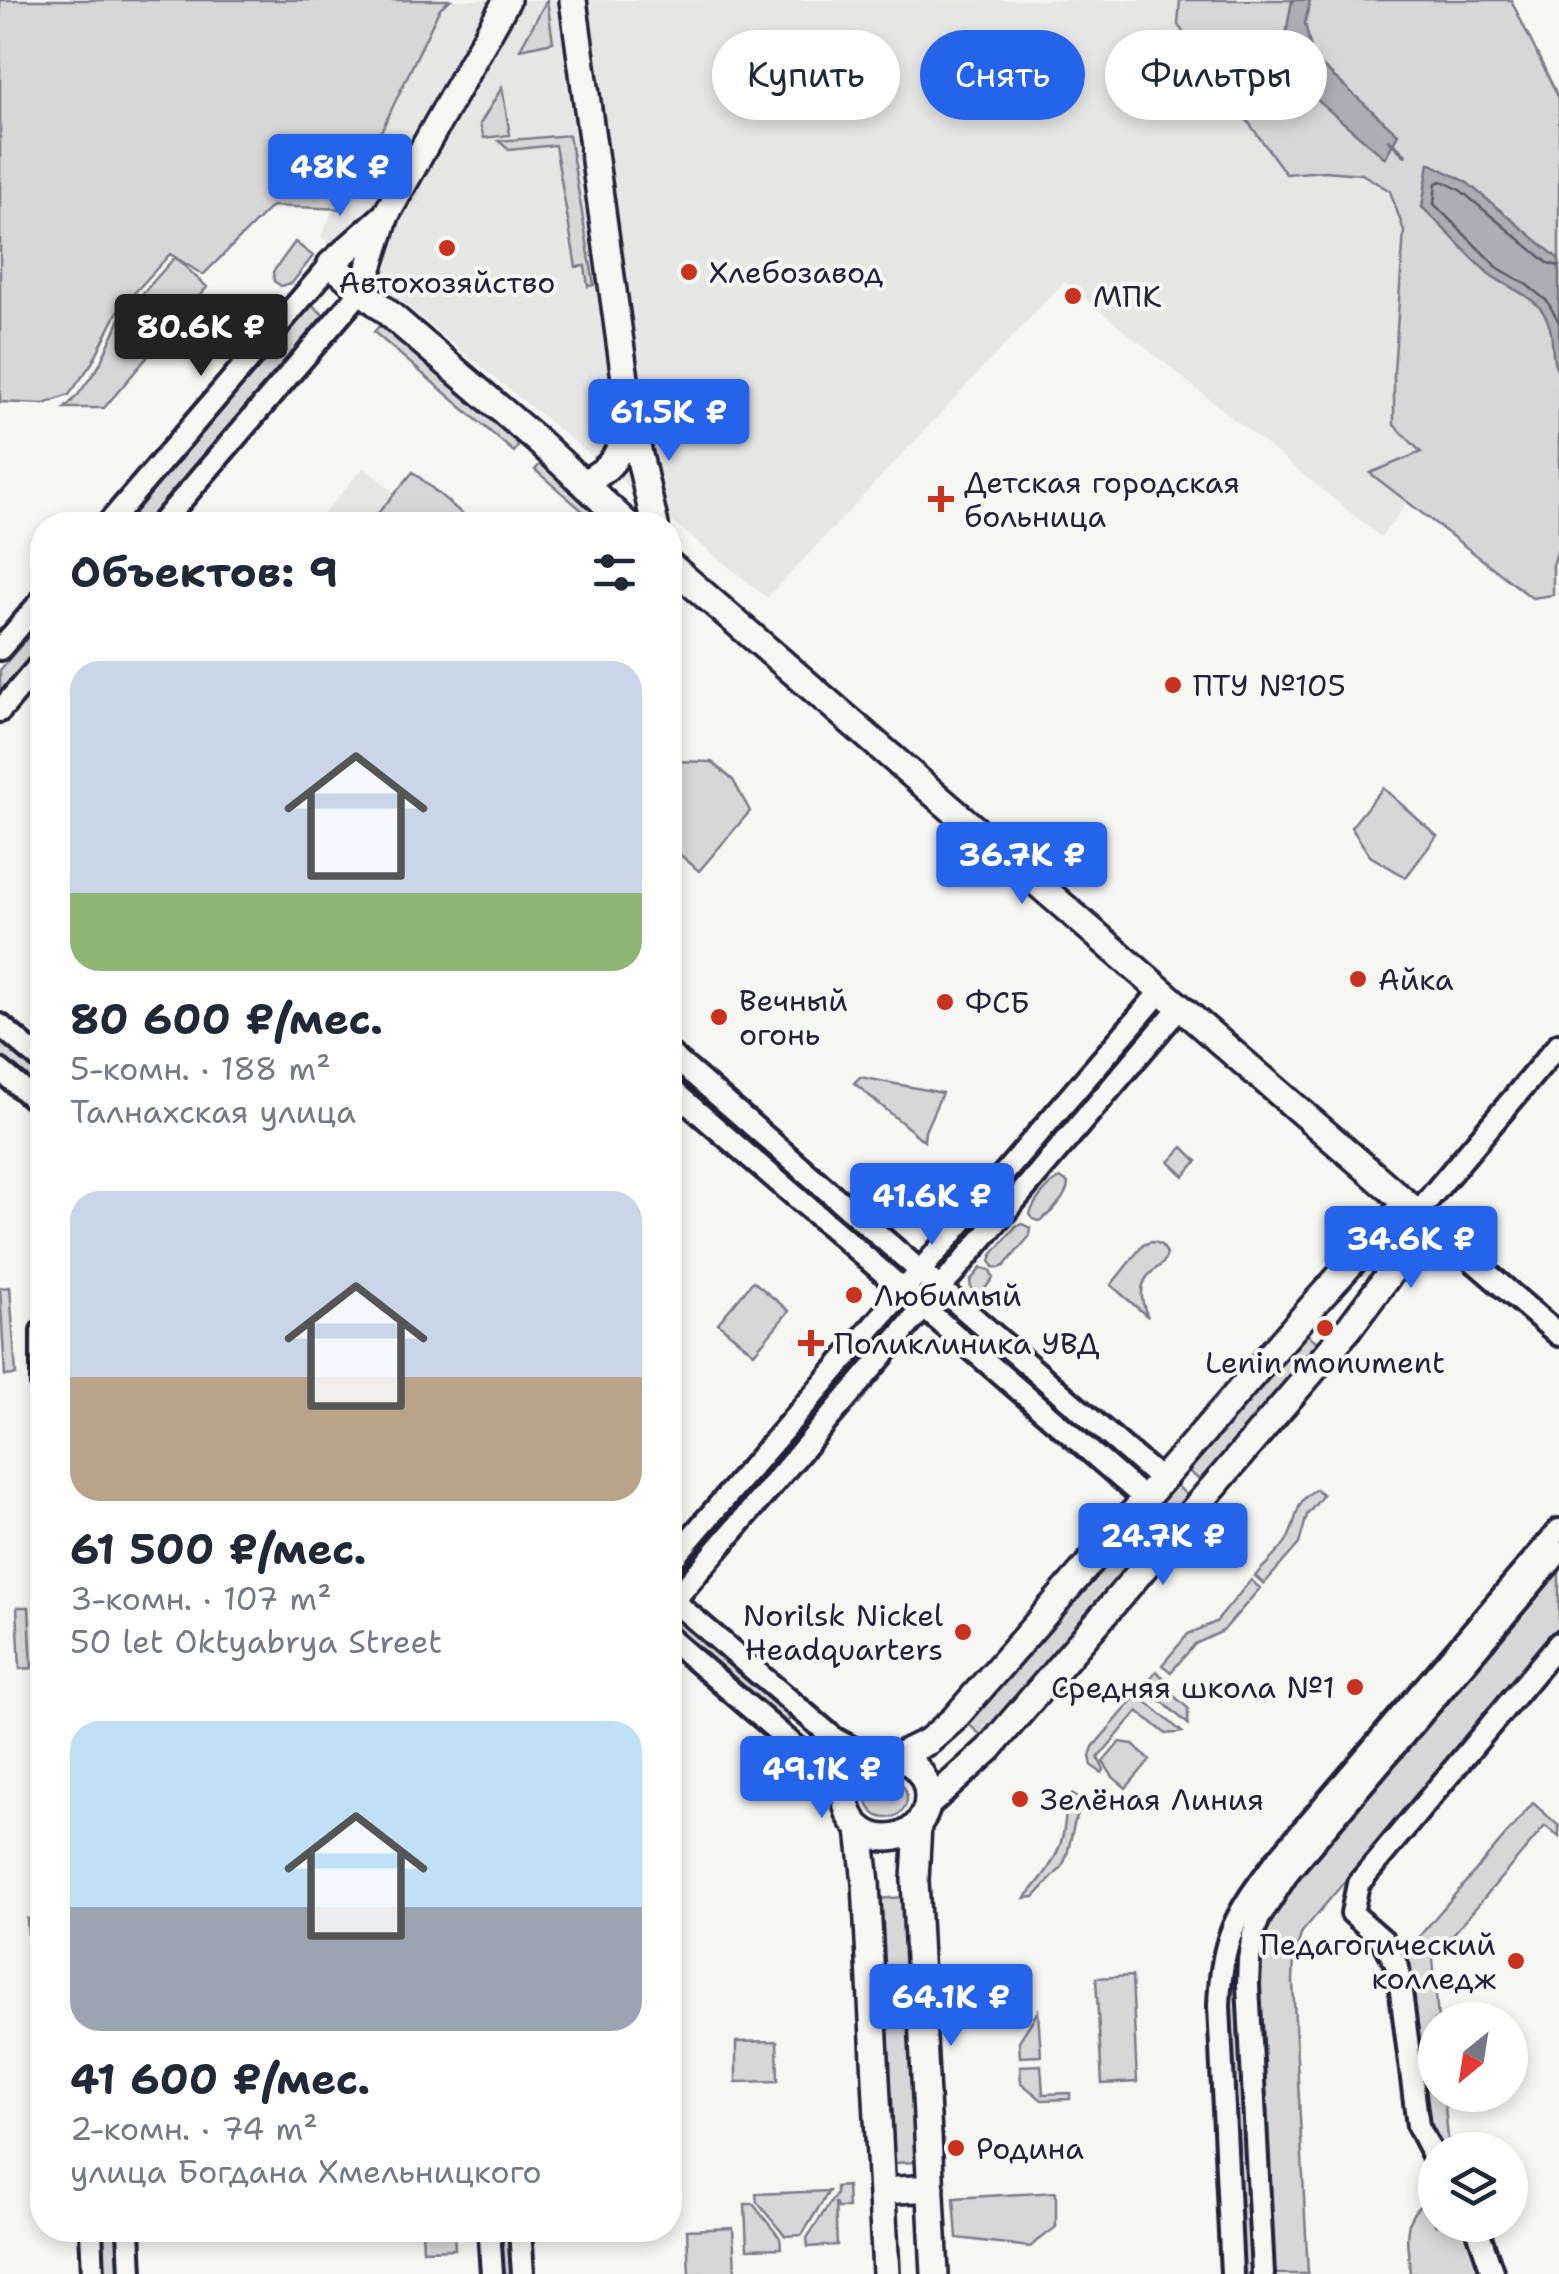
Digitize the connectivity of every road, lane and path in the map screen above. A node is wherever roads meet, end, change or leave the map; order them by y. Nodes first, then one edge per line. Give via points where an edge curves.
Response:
1 (507, 0) edge
2 (573, 0) edge
3 (386, 215) junction
4 (331, 264) junction
5 (362, 290) junction
6 (630, 415) junction
7 (583, 483) junction
8 (118, 512) edge
9 (171, 512) edge
10 (614, 512) edge
11 (652, 512) edge
12 (682, 577) edge
13 (30, 614) edge
14 (0, 649) edge
15 (30, 676) edge
16 (0, 711) edge
17 (1170, 999) junction
18 (0, 1025) edge
19 (1559, 1044) edge
20 (30, 1051) edge
21 (682, 1064) edge
22 (0, 1070) edge
23 (30, 1096) edge
24 (682, 1099) edge
25 (723, 1100) junction
26 (706, 1120) junction
27 (1417, 1212) junction
28 (920, 1271) junction
29 (940, 1288) junction
30 (904, 1290) junction
31 (924, 1308) junction
32 (1559, 1335) edge
33 (1153, 1490) junction
34 (1559, 1530) edge
35 (682, 1548) edge
36 (1559, 1552) edge
37 (682, 1588) edge
38 (682, 1610) edge
39 (1559, 1643) edge
40 (682, 1649) edge
41 (885, 1758) junction
42 (1356, 1780) junction
43 (846, 1790) junction
44 (923, 1814) junction
45 (860, 1829) junction
46 (1421, 2132) edge
47 (931, 2188) junction
48 (882, 2191) junction
49 (92, 2242) edge
50 (129, 2242) edge
51 (490, 2242) edge
52 (521, 2242) edge
53 (1482, 2242) edge
54 (93, 2274) edge
55 (131, 2274) edge
56 (492, 2274) edge
57 (523, 2274) edge
58 (886, 2274) edge
59 (935, 2274) edge
60 (1232, 2274) edge
61 (1263, 2274) edge
62 (1493, 2274) edge

1 - 3 main road
2 - 6 main road
3 - 4 main road
3 - 5 main road
4 - 5 main road
4 - 8 street
5 - 7 main road
5 - 9 street
6 - 7 main road via 614,462
6 - 11 main road
7 - 10 main road
12 - 17 main road
13 - 14 street
15 - 16 street
17 - 27 main road
17 - 28 street
17 - 29 street
18 - 20 street
19 - 27 street
21 - 25 street
22 - 23 street
24 - 26 street
25 - 26 street
25 - 28 street
26 - 30 street
27 - 32 street
27 - 33 main road via 1318,1300
27 - 44 main road via 1350,1327 989,1749
28 - 29 street
28 - 30 street
29 - 31 street
29 - 33 street
30 - 31 street
30 - 35 street
31 - 33 street
31 - 37 street
33 - 41 main road via 954,1719 929,1741
34 - 42 street
36 - 42 street
38 - 41 street via 835,1739
39 - 46 street via 1358,1884 1352,1913 1384,1941 1398,1968
40 - 43 street
41 - 43 main road via 856,1771
41 - 44 main road via 921,1774 928,1789
42 - 60 street via 1276,1860 1236,1916 1224,1949 1219,2006
42 - 61 street via 1277,1886 1253,1934 1248,1985
43 - 45 main road via 848,1812
44 - 45 main road via 905,1834 890,1839
44 - 47 main road via 915,1880
45 - 48 main road
47 - 48 main road
47 - 59 main road
48 - 58 main road
49 - 54 street
50 - 55 street
51 - 56 street
52 - 57 street
53 - 62 street

